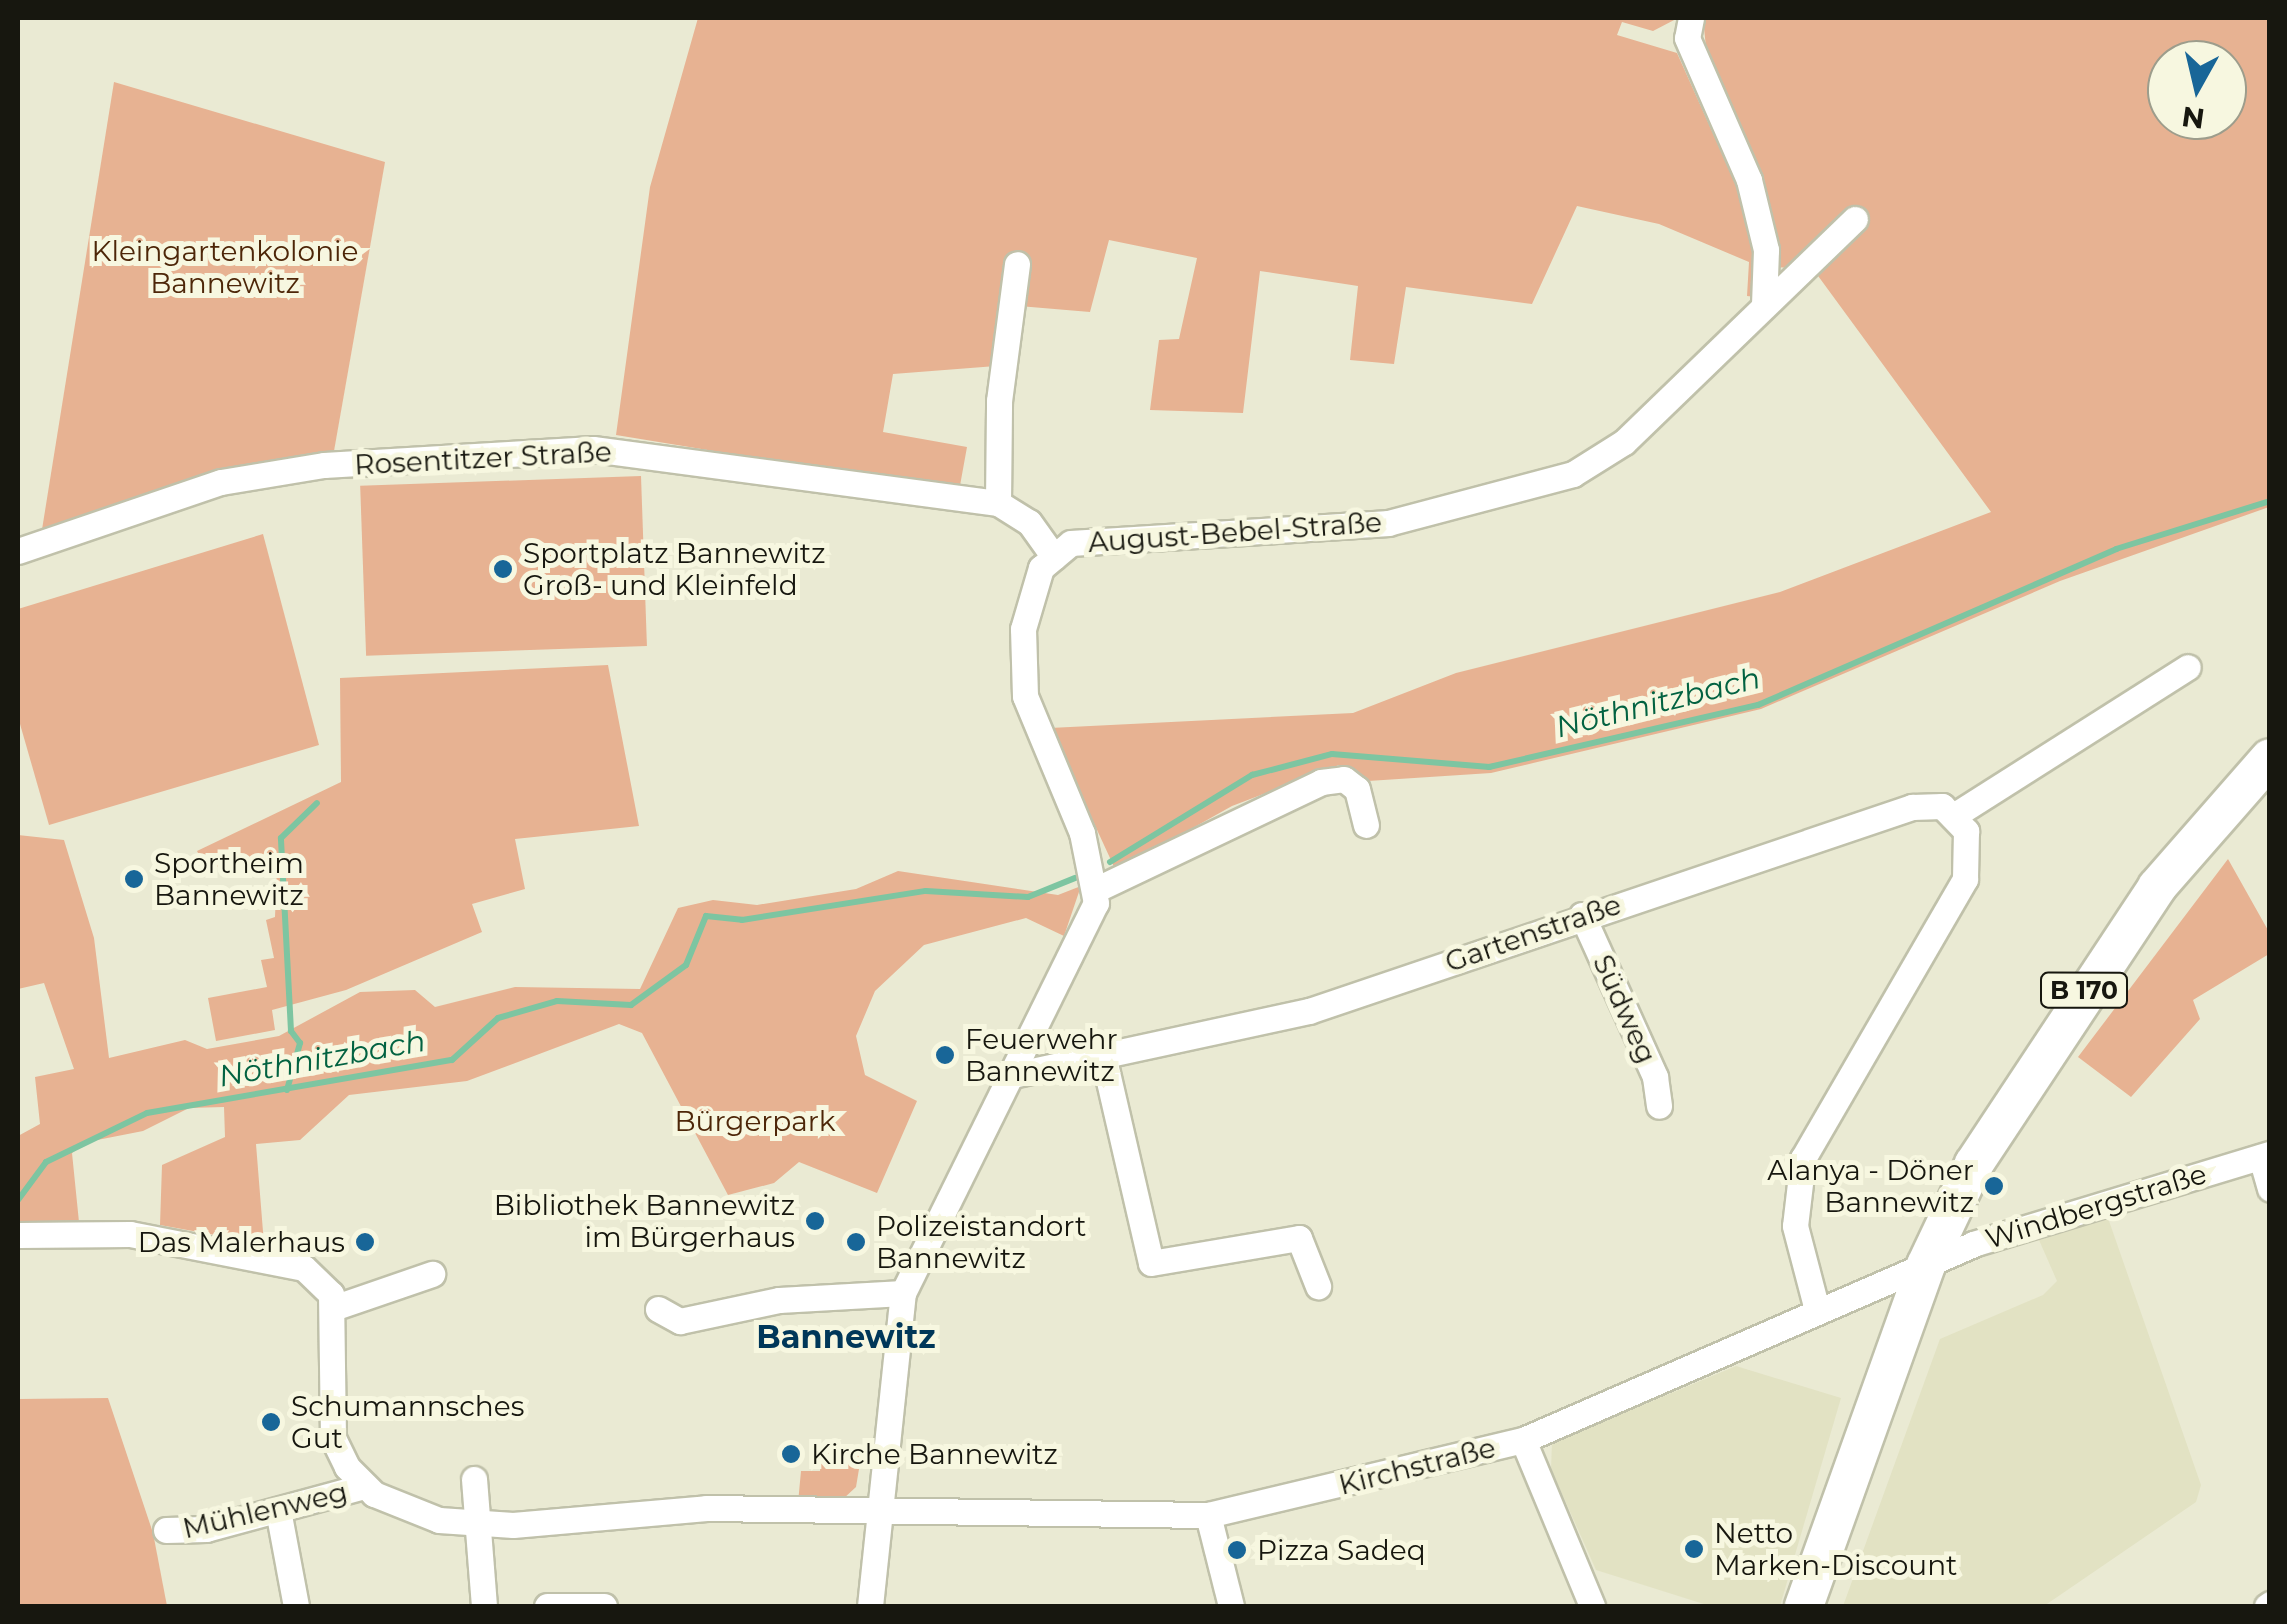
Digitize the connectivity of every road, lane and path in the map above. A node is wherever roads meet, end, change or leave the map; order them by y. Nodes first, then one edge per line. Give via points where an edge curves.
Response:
1 (1691, 18) edge
2 (1855, 219) dead end
3 (1017, 264) dead end
4 (1764, 305) junction
5 (998, 504) junction
6 (18, 550) edge
7 (1054, 557) junction
8 (2188, 667) dead end
9 (2270, 758) edge
10 (1958, 813) junction
11 (1366, 825) dead end
12 (1095, 890) junction
13 (1582, 915) junction
14 (1104, 1055) junction
15 (1013, 1075) junction
16 (1659, 1106) dead end
17 (2265, 1156) edge
18 (2270, 1189) edge
19 (18, 1235) edge
20 (1926, 1265) junction
21 (432, 1274) dead end
22 (1318, 1286) dead end
23 (903, 1293) junction
24 (333, 1308) junction
25 (658, 1309) dead end
26 (1816, 1310) junction
27 (1523, 1440) junction
28 (474, 1480) dead end
29 (364, 1486) junction
30 (278, 1510) junction
31 (875, 1514) junction
32 (1208, 1514) junction
33 (470, 1524) junction
34 (166, 1530) dead end
35 (296, 1606) edge
36 (484, 1606) edge
37 (547, 1606) edge
38 (604, 1606) edge
39 (870, 1606) edge
40 (1231, 1606) edge
41 (1592, 1606) edge
42 (1804, 1606) edge

1 - 4 street via 1687,38 1750,180 1766,250
2 - 4 street, August-Bebel-Straße
3 - 5 street via 999,401
4 - 7 street, August-Bebel-Straße via 1624,442 1573,474 1388,524 1144,532 1071,543
5 - 6 street, Rosentitzer Straße via 594,448 324,466 221,482
5 - 7 street, Rosentitzer Straße via 1029,522
7 - 12 street, August-Bebel-Straße via 1041,568 1023,629 1025,696 1082,833
8 - 10 street
9 - 20 main road, B 170 via 2157,887 2022,1080
10 - 13 street, Gartenstraße via 1912,807
10 - 26 street via 1970,848 1965,879 1803,1158 1795,1226
11 - 12 street via 1357,789 1344,779 1321,782
12 - 15 street, August-Bebel-Straße via 1089,928
13 - 14 street, Gartenstraße via 1308,1010
13 - 16 street, Südweg via 1655,1077
14 - 15 street, Gartenstraße
14 - 22 street via 1151,1263 1298,1238
15 - 23 street, August-Bebel-Straße
17 - 18 street
17 - 20 street, Windbergstraße via 2108,1197
19 - 24 street via 130,1234 294,1264 323,1284
20 - 26 street, Kirchstraße
20 - 42 main road, B 170
21 - 24 street
23 - 25 street via 779,1300 680,1321
23 - 31 street, August-Bebel-Straße
24 - 29 street via 333,1438
26 - 27 street, Kirchstraße
27 - 32 street, Kirchstraße
27 - 41 street
28 - 33 street
29 - 30 street, Mühlenweg
29 - 33 street, Kirchstraße via 409,1512
30 - 34 street, Mühlenweg
30 - 35 street
31 - 32 street, Kirchstraße
31 - 33 street, Kirchstraße via 706,1508
31 - 39 street, August-Bebel-Straße
32 - 40 street
33 - 36 street
37 - 38 street

